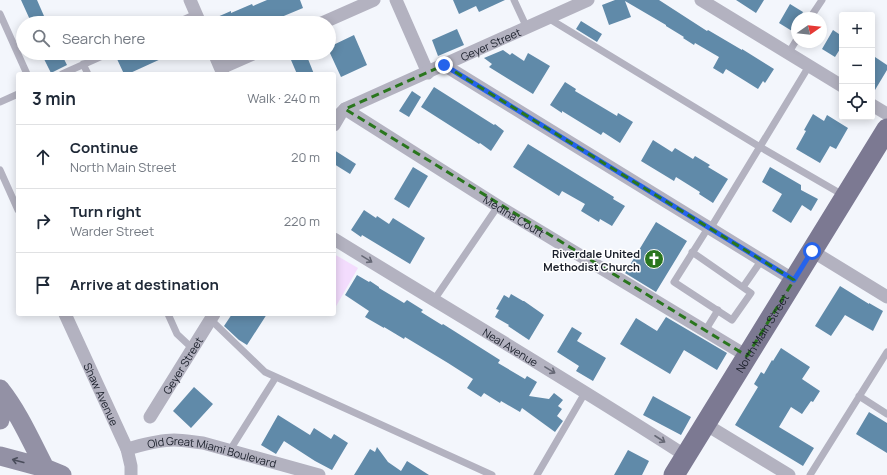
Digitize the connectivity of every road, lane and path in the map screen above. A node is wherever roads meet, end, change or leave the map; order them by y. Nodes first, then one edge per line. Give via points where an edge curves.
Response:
1 (190, 0) edge
2 (374, 0) edge
3 (396, 0) edge
4 (514, 0) edge
5 (588, 0) edge
6 (701, 0) edge
7 (822, 0) edge
8 (814, 12) edge
9 (0, 14) edge
10 (197, 16) edge
11 (336, 17) edge
12 (548, 18) junction
13 (526, 28) junction
14 (792, 48) edge
15 (16, 50) edge
16 (788, 54) junction
17 (21, 60) edge
18 (92, 60) edge
19 (217, 60) edge
20 (242, 60) edge
21 (83, 64) junction
22 (444, 65) junction
23 (809, 66) junction
24 (222, 71) edge
25 (26, 72) edge
26 (66, 72) edge
27 (87, 72) edge
28 (428, 73) junction
29 (839, 84) edge
30 (16, 95) edge
31 (0, 102) edge
32 (875, 107) edge
33 (345, 109) junction
34 (887, 114) edge
35 (336, 122) edge
36 (887, 128) edge
37 (760, 147) junction
38 (0, 170) edge
39 (845, 196) junction
40 (16, 206) edge
41 (498, 206) junction
42 (709, 228) junction
43 (336, 240) edge
44 (812, 251) junction
45 (692, 252) junction
46 (761, 261) junction
47 (794, 280) junction
48 (743, 287) junction
49 (887, 297) edge
50 (434, 300) junction
51 (718, 310) junction
52 (66, 316) edge
53 (169, 316) edge
54 (213, 317) edge
55 (705, 331) junction
56 (193, 349) junction
57 (887, 352) edge
58 (747, 356) junction
59 (276, 377) junction
60 (0, 388) edge
61 (586, 391) junction
62 (859, 396) junction
63 (0, 400) edge
64 (887, 414) edge
65 (150, 417) dead end
66 (0, 420) edge
67 (705, 424) junction
68 (127, 449) junction
69 (230, 450) junction
70 (0, 456) edge
71 (686, 456) junction
72 (53, 472) edge
73 (132, 475) edge
74 (319, 475) edge
75 (492, 475) edge
76 (537, 475) edge
77 (674, 475) edge
78 (789, 475) edge
79 (810, 475) edge

1 - 10 street
2 - 11 street
3 - 28 street
4 - 13 lane
5 - 12 street, Geyer Street
6 - 16 street
7 - 8 lane
9 - 15 lane
12 - 13 street, Geyer Street
12 - 37 lane
13 - 22 street, Geyer Street
14 - 16 lane
16 - 23 street
17 - 25 lane
18 - 21 lane
19 - 24 street
20 - 24 street
21 - 26 lane
21 - 27 lane
22 - 28 street, Geyer Street
22 - 42 street
23 - 29 street
23 - 37 lane
28 - 33 street, Geyer Street
30 - 31 lane
32 - 34 street
33 - 35 street
33 - 41 street, Medina Court
36 - 39 main road, North Main Street via 878,149
37 - 39 lane
37 - 42 lane
38 - 40 lane
39 - 44 main road, North Main Street
41 - 50 lane
41 - 55 street, Medina Court
42 - 45 lane
42 - 46 street
43 -> 50 street, Neal Avenue
44 - 47 main road, North Main Street
44 - 49 street
45 - 48 lane
45 - 51 lane via 674,282
46 - 47 street
46 - 48 lane
47 - 58 main road, North Main Street
48 - 51 lane via 751,293 732,320
50 -> 61 street, Neal Avenue
51 - 55 lane
52 - 68 street, Shaw Avenue
53 - 56 lane via 177,334
54 - 56 street, Geyer Street
54 - 59 lane via 265,372
55 - 58 street, Medina Court
56 - 65 street, Geyer Street
57 - 62 lane
58 - 67 main road, North Main Street
59 - 69 lane
59 - 75 lane
60 - 72 main road
61 -> 71 street, Neal Avenue
61 - 76 lane
62 - 64 lane
62 - 79 lane
63 - 66 main road
67 - 71 main road, North Main Street
67 - 78 street
68 - 69 street, Old Great Miami Boulevard via 174,440 203,443
68 - 73 street, Shaw Avenue
69 - 74 street, Old Great Miami Boulevard
72 -> 70 main road
71 - 77 main road, North Main Street

